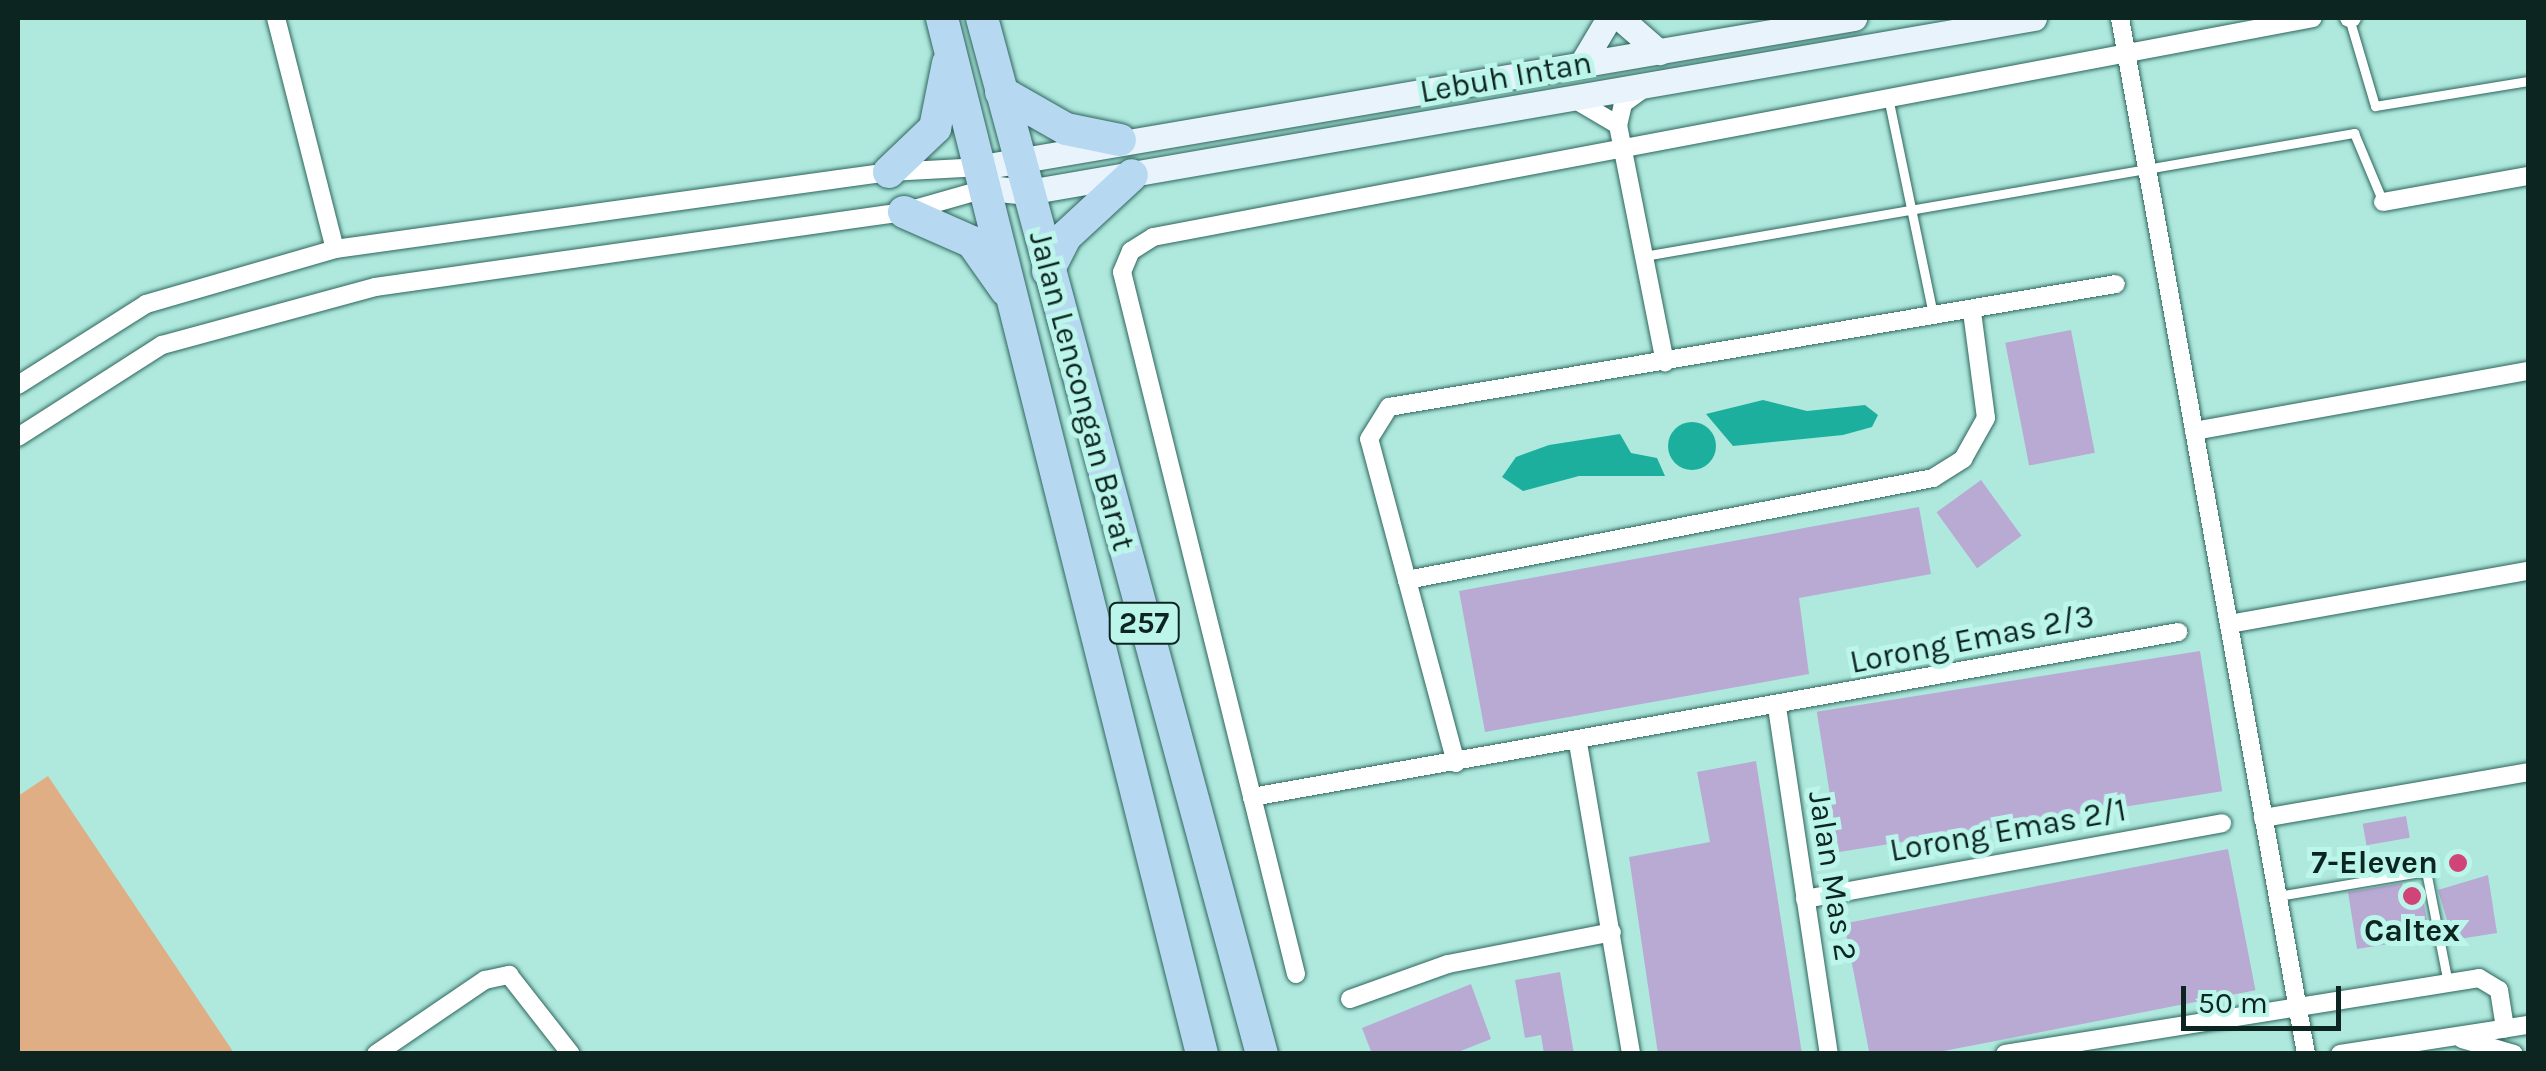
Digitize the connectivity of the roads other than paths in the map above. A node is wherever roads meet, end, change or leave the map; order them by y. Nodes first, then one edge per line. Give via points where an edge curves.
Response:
1 (276, 18) edge
2 (982, 18) edge
3 (1615, 18) edge
4 (1854, 18) edge
5 (2034, 18) edge
6 (2120, 18) edge
7 (2313, 18) edge
8 (2350, 18) edge
9 (946, 32) edge
10 (1660, 52) junction
11 (2126, 56) junction
12 (1622, 58) junction
13 (1581, 65) junction
14 (2528, 81) edge
15 (1647, 86) junction
16 (1001, 92) junction
17 (1574, 99) junction
18 (1889, 102) junction
19 (1618, 126) junction
20 (1120, 140) junction
21 (1623, 151) junction
22 (1018, 161) junction
23 (2146, 166) junction
24 (888, 172) junction
25 (1132, 174) junction
26 (2528, 176) edge
27 (986, 178) junction
28 (1028, 192) junction
29 (2382, 202) joint
30 (1911, 208) junction
31 (904, 212) junction
32 (335, 249) junction
33 (1644, 256) junction
34 (1048, 271) junction
35 (2116, 284) dead end
36 (1020, 310) junction
37 (1972, 312) junction
38 (1933, 318) junction
39 (1665, 362) junction
40 (2528, 371) edge
41 (18, 385) edge
42 (2194, 431) junction
43 (18, 437) edge
44 (2528, 571) edge
45 (1407, 580) junction
46 (2228, 624) junction
47 (2178, 632) dead end
48 (1776, 707) junction
49 (1578, 742) junction
50 (1456, 763) junction
51 (2528, 772) edge
52 (1252, 797) junction
53 (2263, 818) junction
54 (2222, 824) dead end
55 (2278, 896) junction
56 (1805, 898) junction
57 (1612, 932) junction
58 (1296, 974) dead end
59 (2448, 983) junction
60 (1350, 999) dead end
61 (2296, 1003) junction
62 (2528, 1025) edge
63 (2505, 1029) junction
64 (2452, 1036) junction
65 (2373, 1050) edge
66 (376, 1054) edge
67 (571, 1054) edge
68 (1202, 1054) edge
69 (1262, 1054) edge
70 (1631, 1054) edge
71 (1829, 1054) edge
72 (2005, 1054) edge
73 (2306, 1054) edge
74 (2340, 1054) edge
75 (2514, 1054) edge

1 - 32 street
2 - 16 highway, Jalan Lencongan Barat / 257
3 - 10 main road
3 - 12 street
3 - 13 main road
4 - 10 main road, Lebuh Intan
5 - 15 main road, Lebuh Intan
6 - 11 street
7 - 11 street
8 - 14 lane via 2375,106
9 - 24 highway via 935,128
9 - 27 highway, Jalan Lencongan Barat / 257
10 - 12 main road, Lebuh Intan
11 - 18 street
11 - 23 street
12 - 13 main road, Lebuh Intan
13 - 20 main road, Lebuh Intan
15 - 17 main road, Lebuh Intan
15 - 19 street via 1623,104
16 - 20 highway via 1066,129
16 - 22 highway, Jalan Lencongan Barat / 257
17 - 19 street
17 - 25 main road, Lebuh Intan
18 - 21 street
18 - 30 lane
19 - 21 street
20 - 22 main road, Lebuh Intan
21 - 33 street
21 - 52 street via 1152,237 1131,251 1122,272
22 - 27 main road, Lebuh Intan
22 - 28 highway, Jalan Lencongan Barat / 257
23 - 29 lane via 2354,133
23 - 30 lane
23 - 42 street
24 - 27 street
24 - 32 street
25 - 28 main road, Lebuh Intan
25 - 34 highway via 1065,238
26 - 29 street
27 - 28 main road, Lebuh Intan
27 - 31 street
27 - 36 highway, Jalan Lencongan Barat / 257
28 - 34 highway, Jalan Lencongan Barat / 257
30 - 33 lane
30 - 38 lane
31 - 36 highway via 972,242
31 - 43 street via 375,288 162,344
32 - 41 street via 146,304
33 - 39 street
34 - 69 highway, Jalan Lencongan Barat / 257
35 - 37 street
36 - 68 highway, Jalan Lencongan Barat / 257
37 - 38 street
37 - 45 street via 1986,418 1964,459 1933,478
38 - 39 street
39 - 45 street via 1390,408 1369,439
40 - 42 street
42 - 46 street
44 - 46 street
45 - 50 street
46 - 53 street
47 - 48 street, Lorong Emas 2/3
48 - 49 street, Lorong Emas 2/3
48 - 56 street, Jalan Mas 2
49 - 50 street, Lorong Emas 2/3
49 - 57 street
50 - 52 street, Lorong Emas 2/3
51 - 53 street
52 - 58 street
53 - 55 street
54 - 56 street, Lorong Emas 2/1
55 - 59 lane via 2426,871
55 - 61 street
56 - 71 street, Jalan Mas 2
57 - 60 street via 1448,964
57 - 70 street
59 - 61 street
59 - 63 street via 2493,982
61 - 72 street
61 - 73 street
62 - 63 street
63 - 64 street
64 - 65 street
64 - 75 street
65 - 74 street
66 - 67 street via 485,980 508,975

